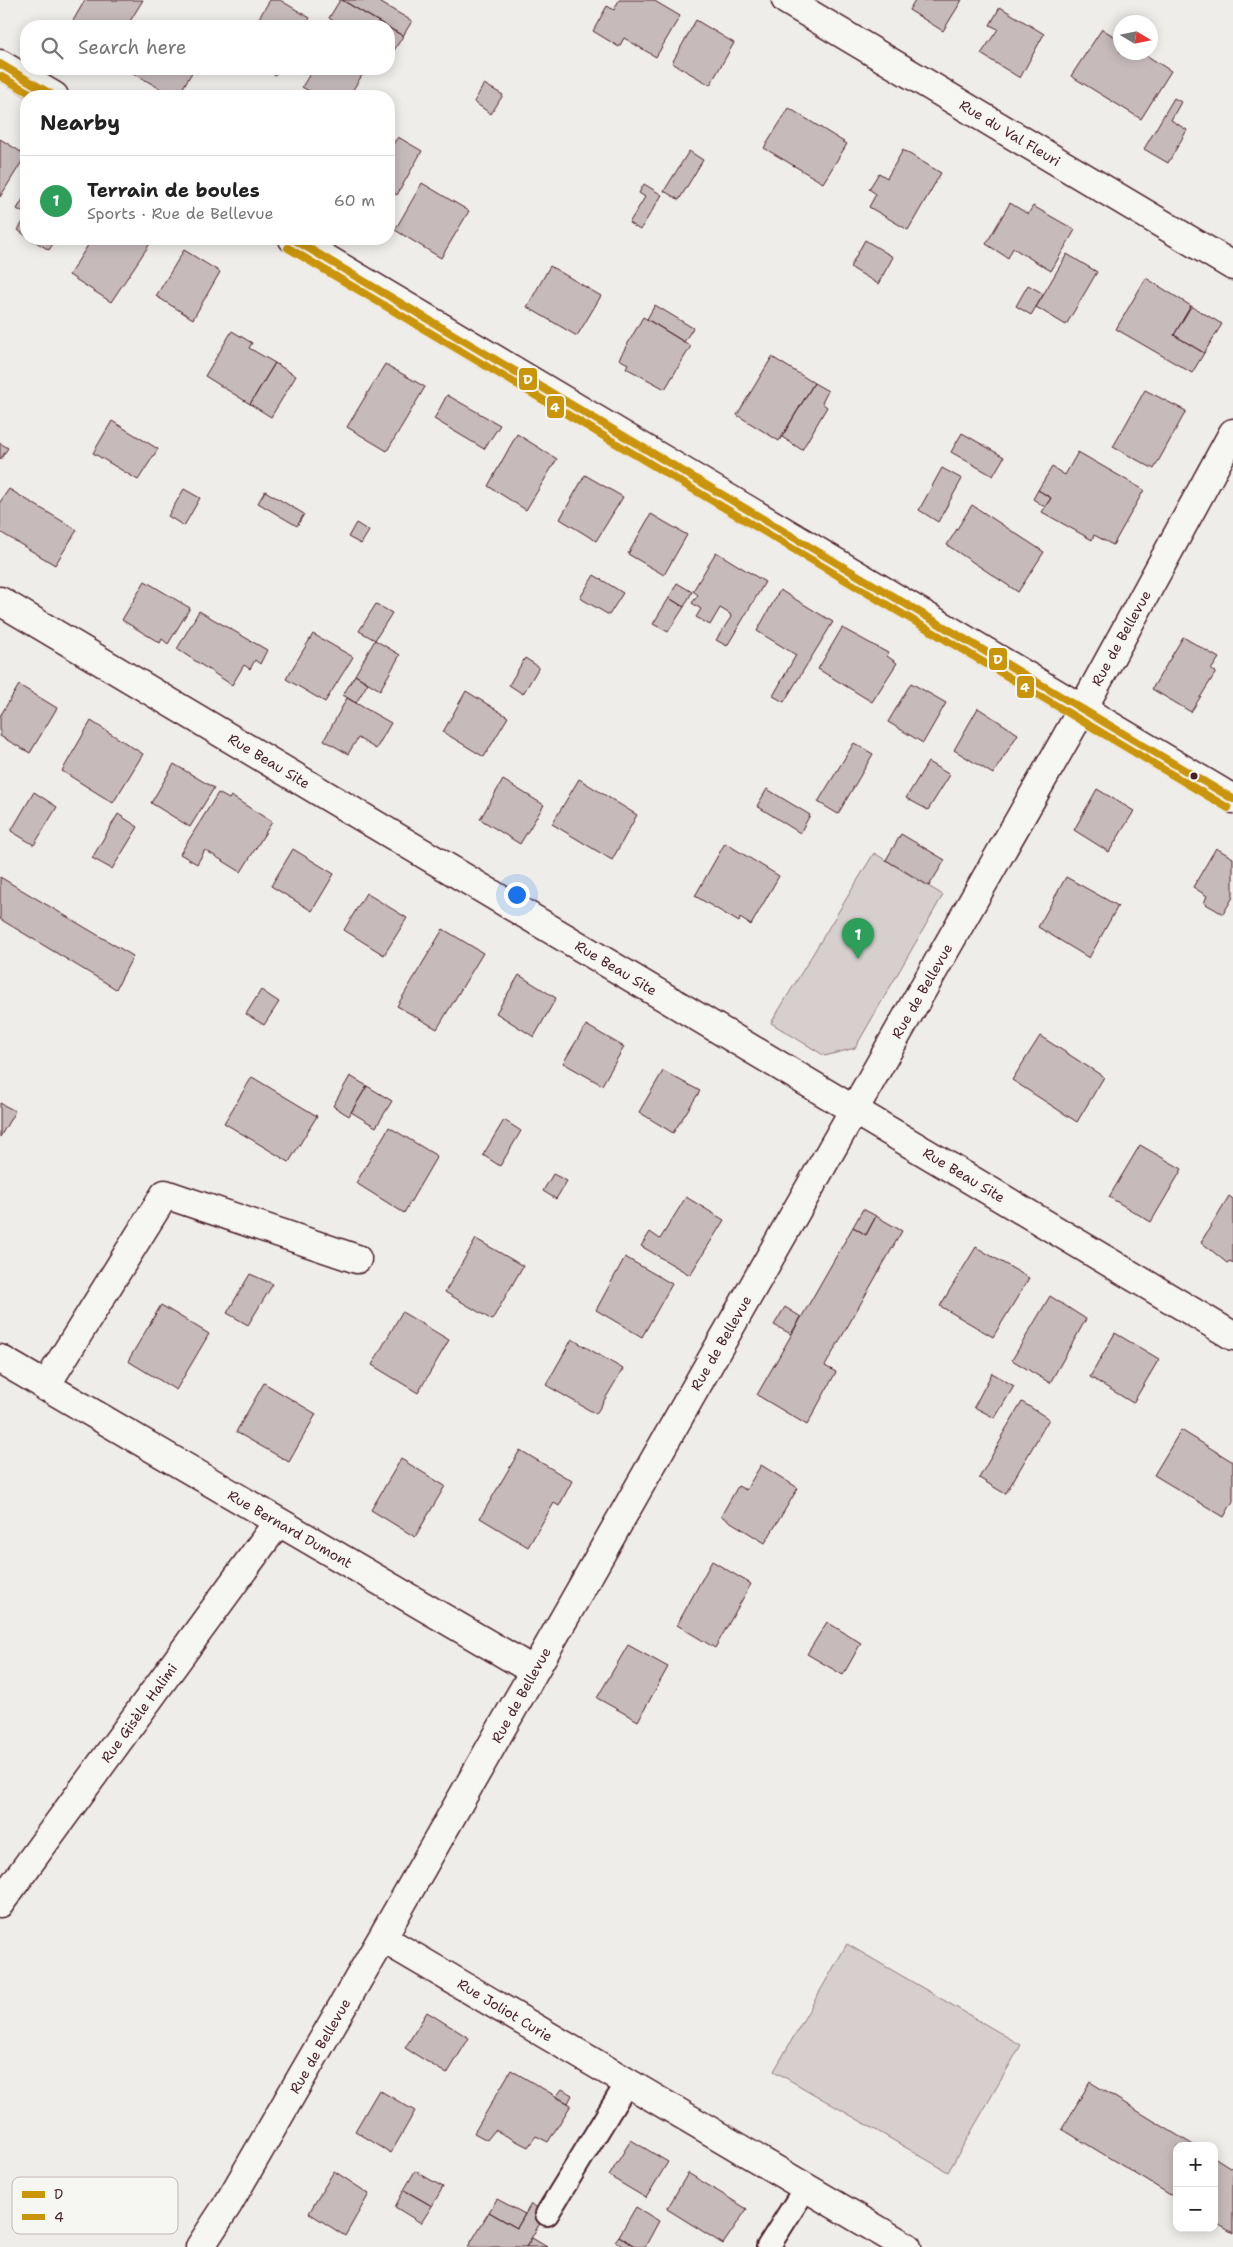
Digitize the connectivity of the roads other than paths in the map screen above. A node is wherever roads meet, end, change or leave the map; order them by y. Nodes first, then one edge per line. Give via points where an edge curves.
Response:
1 (786, 0) edge
2 (0, 64) edge
3 (44, 90) edge
4 (304, 245) edge
5 (1233, 266) edge
6 (1233, 433) edge
7 (0, 600) edge
8 (1083, 708) junction
9 (1233, 799) edge
10 (854, 1110) junction
11 (357, 1259) dead end
12 (1233, 1336) edge
13 (0, 1359) edge
14 (45, 1387) junction
15 (278, 1522) junction
16 (534, 1671) junction
17 (0, 1904) edge
18 (382, 1938) junction
19 (627, 2082) junction
20 (806, 2187) junction
21 (547, 2214) dead end
22 (200, 2247) edge
23 (768, 2247) edge
24 (907, 2247) edge

1 - 5 street, Rue du Val Fleuri
2 - 3 street
4 - 8 street
6 - 8 street, Rue de Bellevue
7 - 10 street, Rue Beau Site
8 - 9 street
8 - 10 street, Rue de Bellevue
10 - 12 street, Rue Beau Site
10 - 16 street, Rue de Bellevue
11 - 14 street via 165,1194
13 - 14 street, Rue Bernard Dumont
14 - 15 street, Rue Bernard Dumont
15 - 16 street, Rue Bernard Dumont
15 - 17 street, Rue Gisèle Halimi
16 - 18 street, Rue de Bellevue
18 - 19 street, Rue Joliot Curie
18 - 22 street, Rue de Bellevue
19 - 20 street, Rue Joliot Curie
19 - 21 lane
20 - 23 lane
20 - 24 street, Rue Joliot Curie

